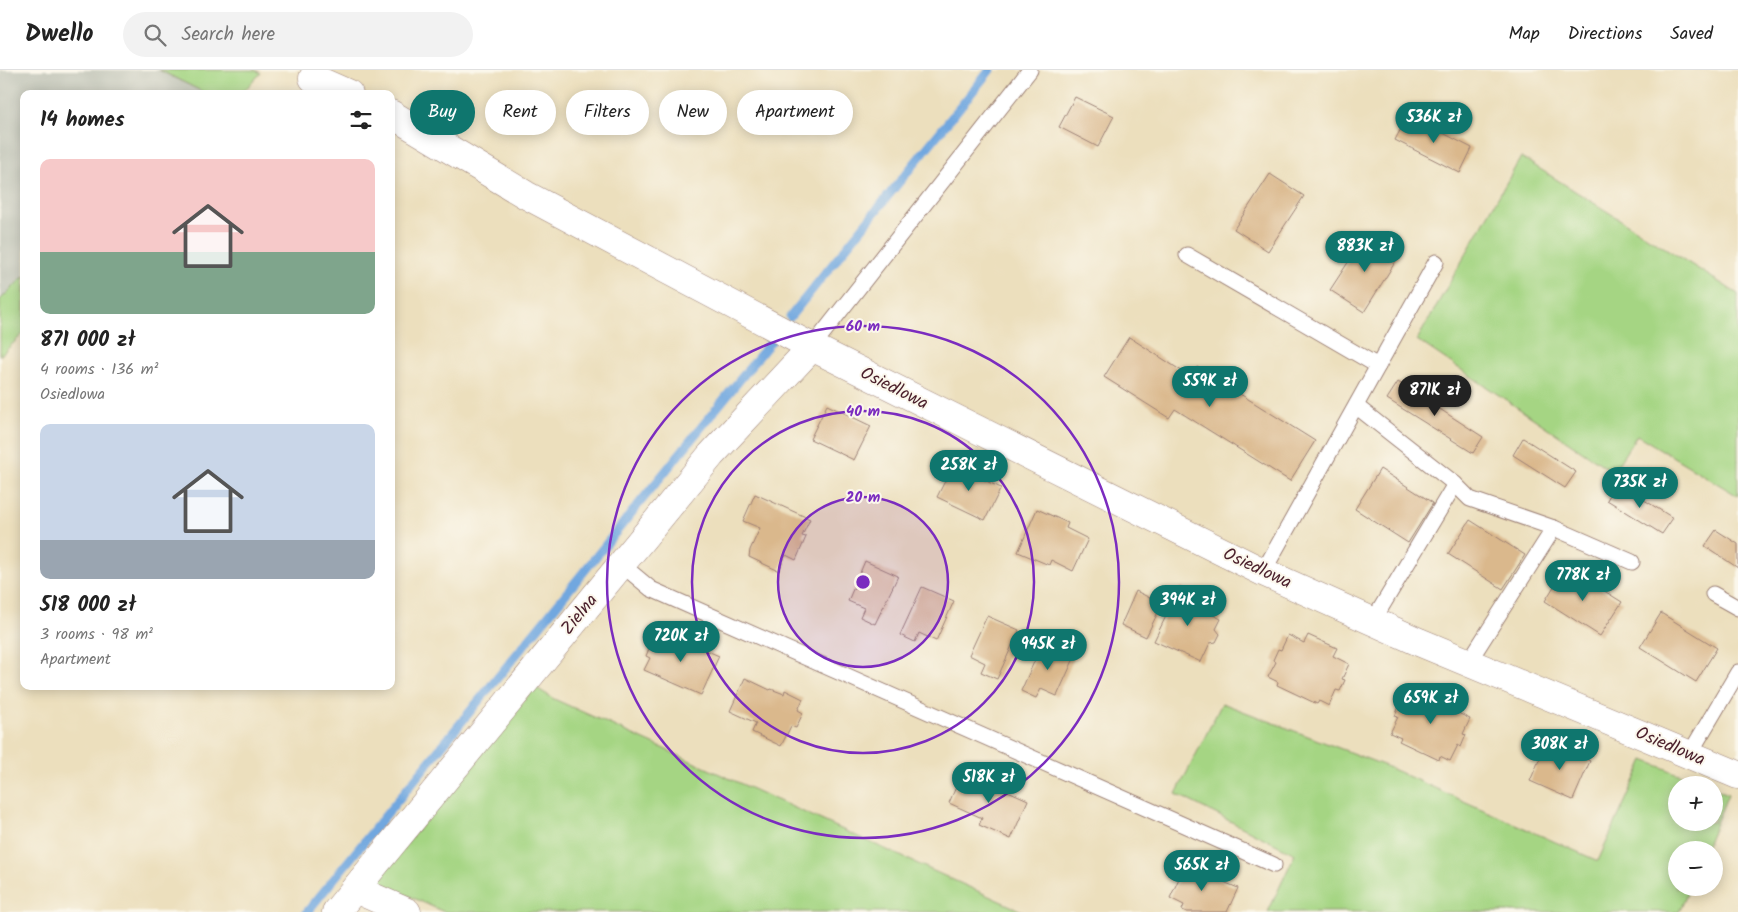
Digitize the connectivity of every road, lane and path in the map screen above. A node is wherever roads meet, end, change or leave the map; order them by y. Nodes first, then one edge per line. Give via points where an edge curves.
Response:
1 (1030, 70) edge
2 (313, 78) dead end
3 (340, 90) edge
4 (395, 116) edge
5 (1187, 255) dead end
6 (1436, 262) dead end
7 (800, 341) junction
8 (1378, 366) junction
9 (1356, 406) junction
10 (1455, 484) junction
11 (1554, 528) junction
12 (1632, 562) dead end
13 (621, 564) junction
14 (1263, 572) junction
15 (1713, 594) dead end
16 (1738, 608) edge
17 (1373, 622) junction
18 (1468, 662) junction
19 (1738, 672) edge
20 (1689, 755) junction
21 (1738, 775) edge
22 (1274, 865) dead end
23 (355, 889) junction
24 (336, 912) edge
25 (407, 912) edge

1 - 7 lane
2 - 3 street
4 - 7 street, Osiedlowa via 526,195
5 - 8 lane
6 - 8 lane
7 - 13 street, Zielna via 711,456
7 - 14 street, Osiedlowa
8 - 9 lane
9 - 10 lane
9 - 14 lane
10 - 11 lane via 1470,499
10 - 17 lane
11 - 12 lane
11 - 18 lane
13 - 22 lane via 651,589
13 - 23 street, Zielna
14 - 17 street, Osiedlowa
15 - 16 lane
17 - 18 street, Osiedlowa
18 - 20 street, Osiedlowa
19 - 20 lane
20 - 21 street, Osiedlowa
23 - 24 street, Zielna
23 - 25 street

